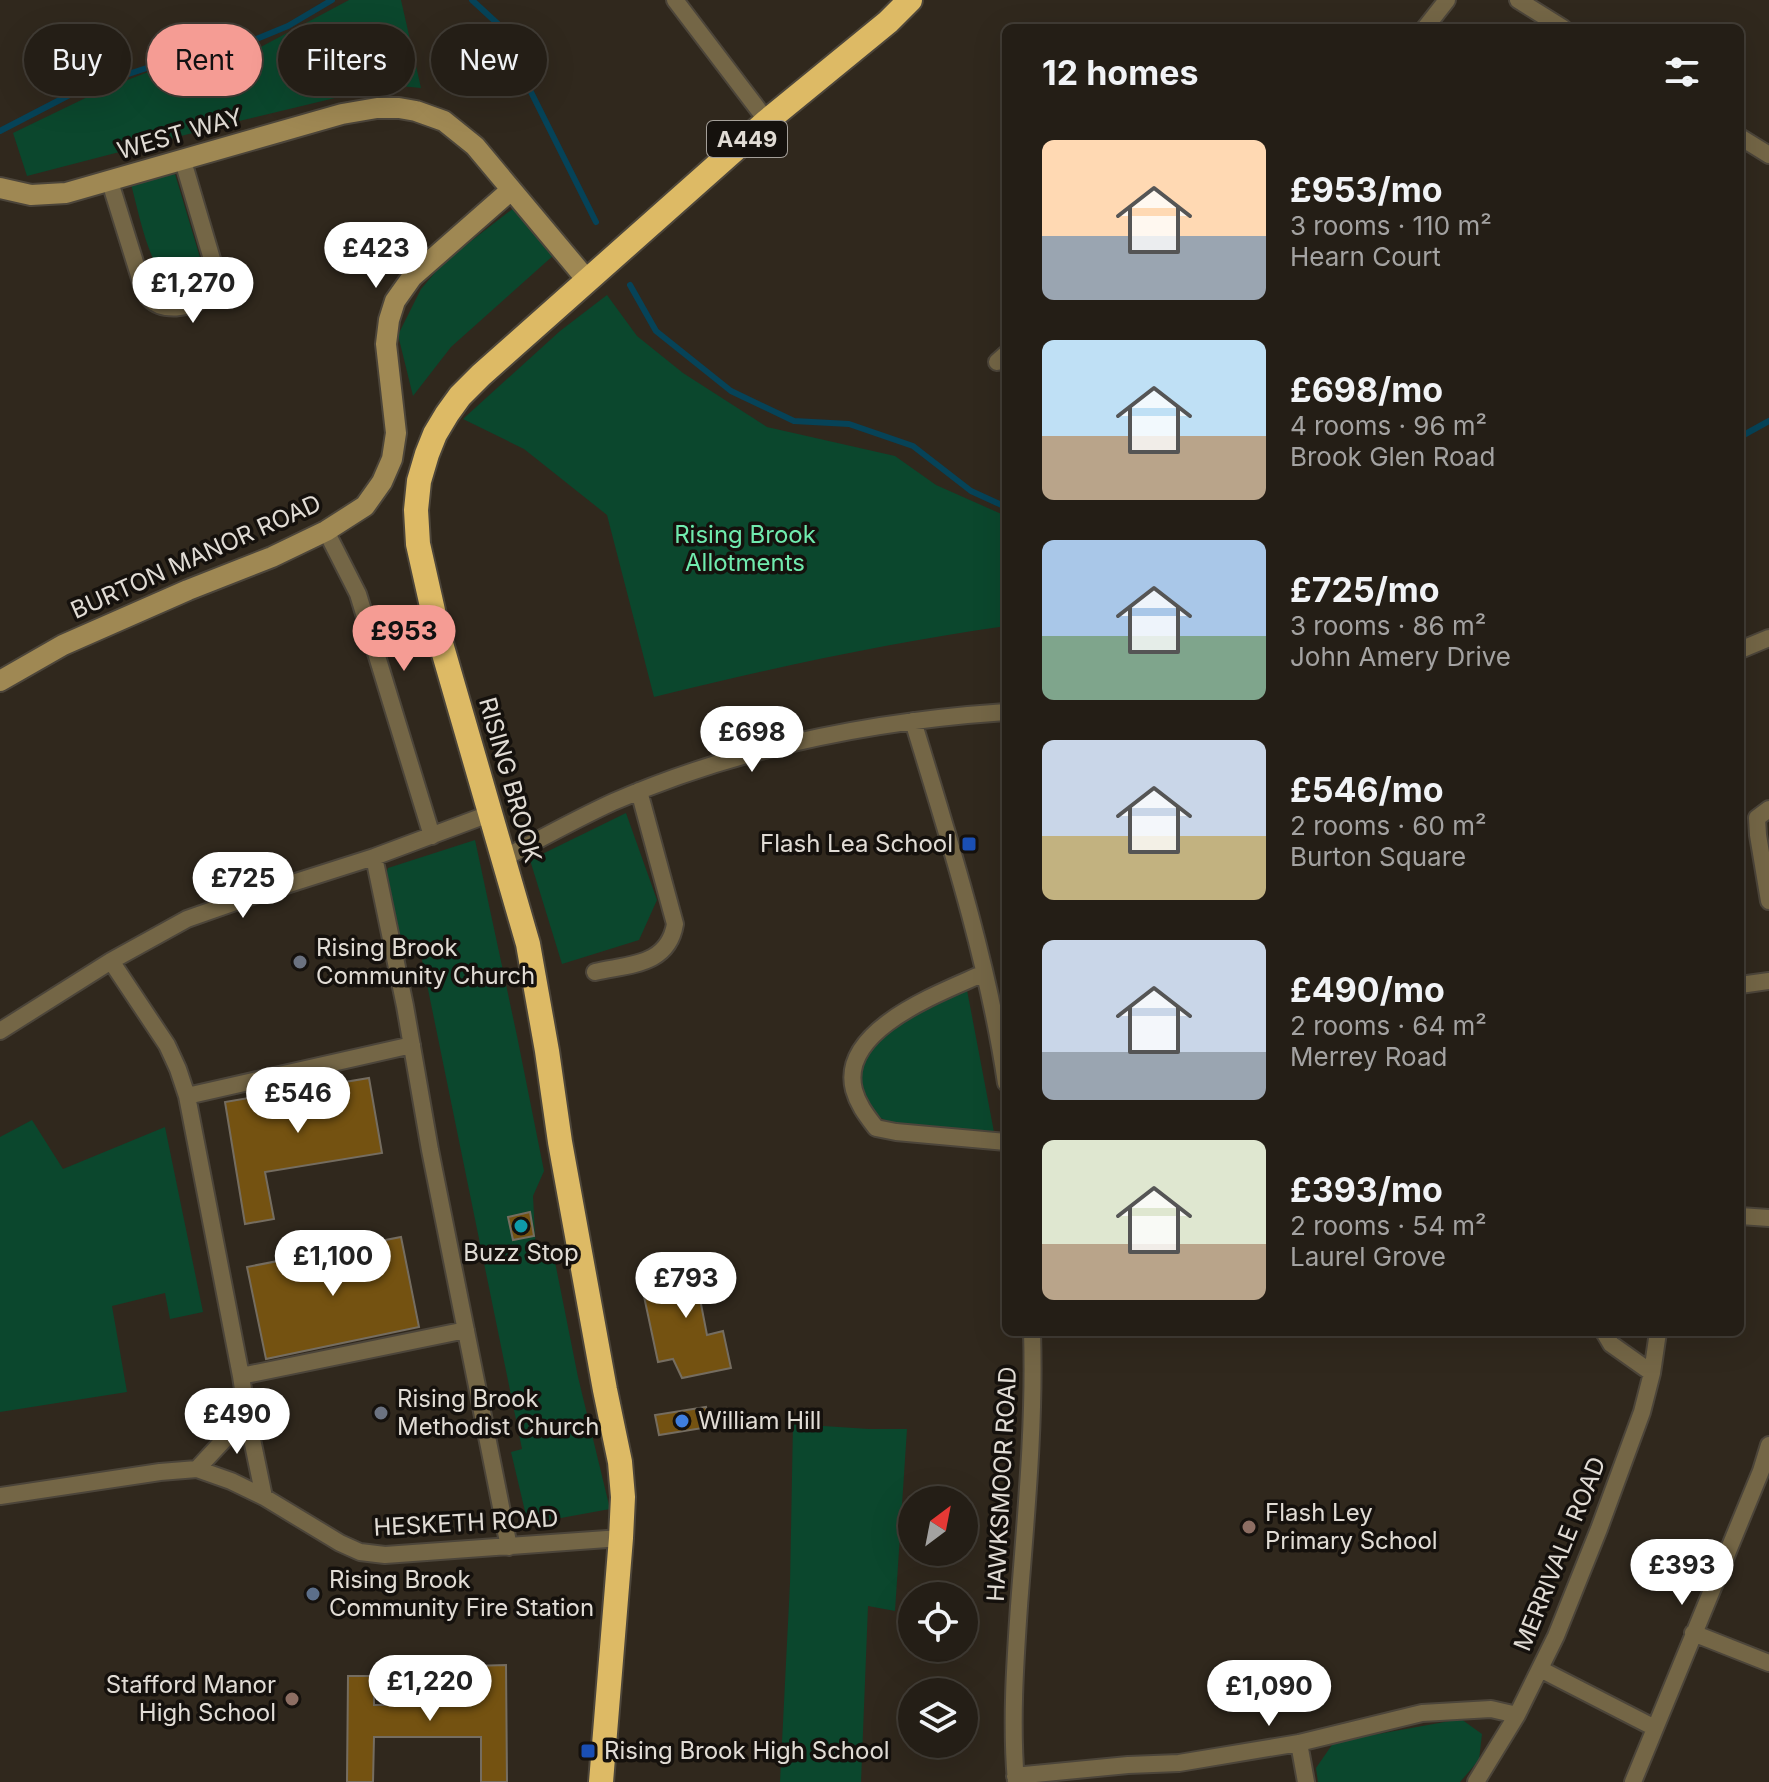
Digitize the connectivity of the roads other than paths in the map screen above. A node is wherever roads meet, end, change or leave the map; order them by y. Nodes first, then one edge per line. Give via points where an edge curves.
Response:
1 (675, 0) edge
2 (910, 0) edge
3 (1447, 0) edge
4 (1518, 0) edge
5 (1428, 24) edge
6 (1557, 24) edge
7 (767, 121) junction
8 (1744, 139) edge
9 (1769, 155) edge
10 (183, 161) junction
11 (110, 182) junction
12 (0, 188) edge
13 (511, 190) junction
14 (587, 280) junction
15 (326, 531) junction
16 (1769, 638) edge
17 (1744, 648) edge
18 (0, 681) edge
19 (1002, 712) edge
20 (913, 721) junction
21 (639, 791) junction
22 (1769, 809) edge
23 (489, 814) junction
24 (432, 836) junction
25 (374, 857) junction
26 (504, 858) junction
27 (1769, 901) edge
28 (111, 961) junction
29 (595, 972) dead end
30 (984, 973) junction
31 (1769, 981) edge
32 (1744, 984) edge
33 (0, 1031) edge
34 (412, 1045) junction
35 (1002, 1058) edge
36 (187, 1096) junction
37 (1002, 1142) edge
38 (1744, 1216) edge
39 (1769, 1218) edge
40 (466, 1330) junction
41 (1032, 1336) edge
42 (1606, 1336) edge
43 (1657, 1336) edge
44 (1652, 1373) junction
45 (241, 1376) junction
46 (247, 1415) junction
47 (1768, 1454) edge
48 (197, 1469) junction
49 (0, 1496) edge
50 (264, 1497) junction
51 (621, 1538) junction
52 (509, 1547) junction
53 (1693, 1633) junction
54 (1769, 1663) edge
55 (1540, 1669) junction
56 (1517, 1715) junction
57 (1655, 1728) junction
58 (1299, 1743) junction
59 (1015, 1779) edge
60 (601, 1782) edge
61 (1306, 1782) edge
62 (1476, 1782) edge
63 (1633, 1782) edge

1 - 7 street
2 - 7 highway, RISING BROOK / A449
3 - 5 street
4 - 6 street
7 - 14 highway, RISING BROOK / A449
8 - 9 street
10 - 11 street, WEST WAY
10 - 11 street via 217,276 203,300 183,308 150,300 143,288
10 - 13 street, WEST WAY via 342,114 399,108 444,121 475,146
11 - 12 street, WEST WAY via 48,195
13 - 14 street, WEST WAY
13 - 15 street, BURTON MANOR ROAD via 412,277 395,301 386,344 396,433 392,459 365,506
14 - 23 highway, RISING BROOK / A449 via 460,396 435,434 419,481 418,544 425,580
15 - 18 street, BURTON MANOR ROAD via 63,645
15 - 24 street via 358,594
16 - 17 street
19 - 20 street
20 - 21 street via 791,743
20 - 30 street
21 - 26 street
21 - 29 street via 675,924 673,935 659,955
22 - 27 street via 1757,818
23 - 24 street
23 - 26 highway, RISING BROOK / A449
24 - 25 street
25 - 28 street via 187,919
25 - 34 street
26 - 51 highway, RISING BROOK / A449 via 528,944 620,1462
28 - 33 street
28 - 36 street via 167,1045
30 - 35 street
30 - 37 street via 886,1024 865,1044 854,1065 853,1087 876,1128
31 - 32 street
34 - 36 street
34 - 40 street
36 - 45 street
38 - 39 street
40 - 45 street
40 - 52 street
41 - 59 street, HAWKSMOOR ROAD via 1033,1421 1016,1644
42 - 44 street
43 - 44 street, MERRIVALE ROAD
44 - 55 street, MERRIVALE ROAD via 1599,1529
45 - 46 street
46 - 48 street
46 - 50 street
47 - 53 street
48 - 49 street, HESKETH ROAD
48 - 50 street, HESKETH ROAD
50 - 52 street, HESKETH ROAD via 360,1552
51 - 52 street, HESKETH ROAD
51 - 60 highway, RISING BROOK / A449
53 - 54 street
53 - 57 street
55 - 56 street, MERRIVALE ROAD
55 - 57 street
56 - 58 street via 1491,1709 1422,1713
56 - 62 street, MERRIVALE ROAD
57 - 63 street
58 - 59 street via 1179,1763
58 - 61 street

